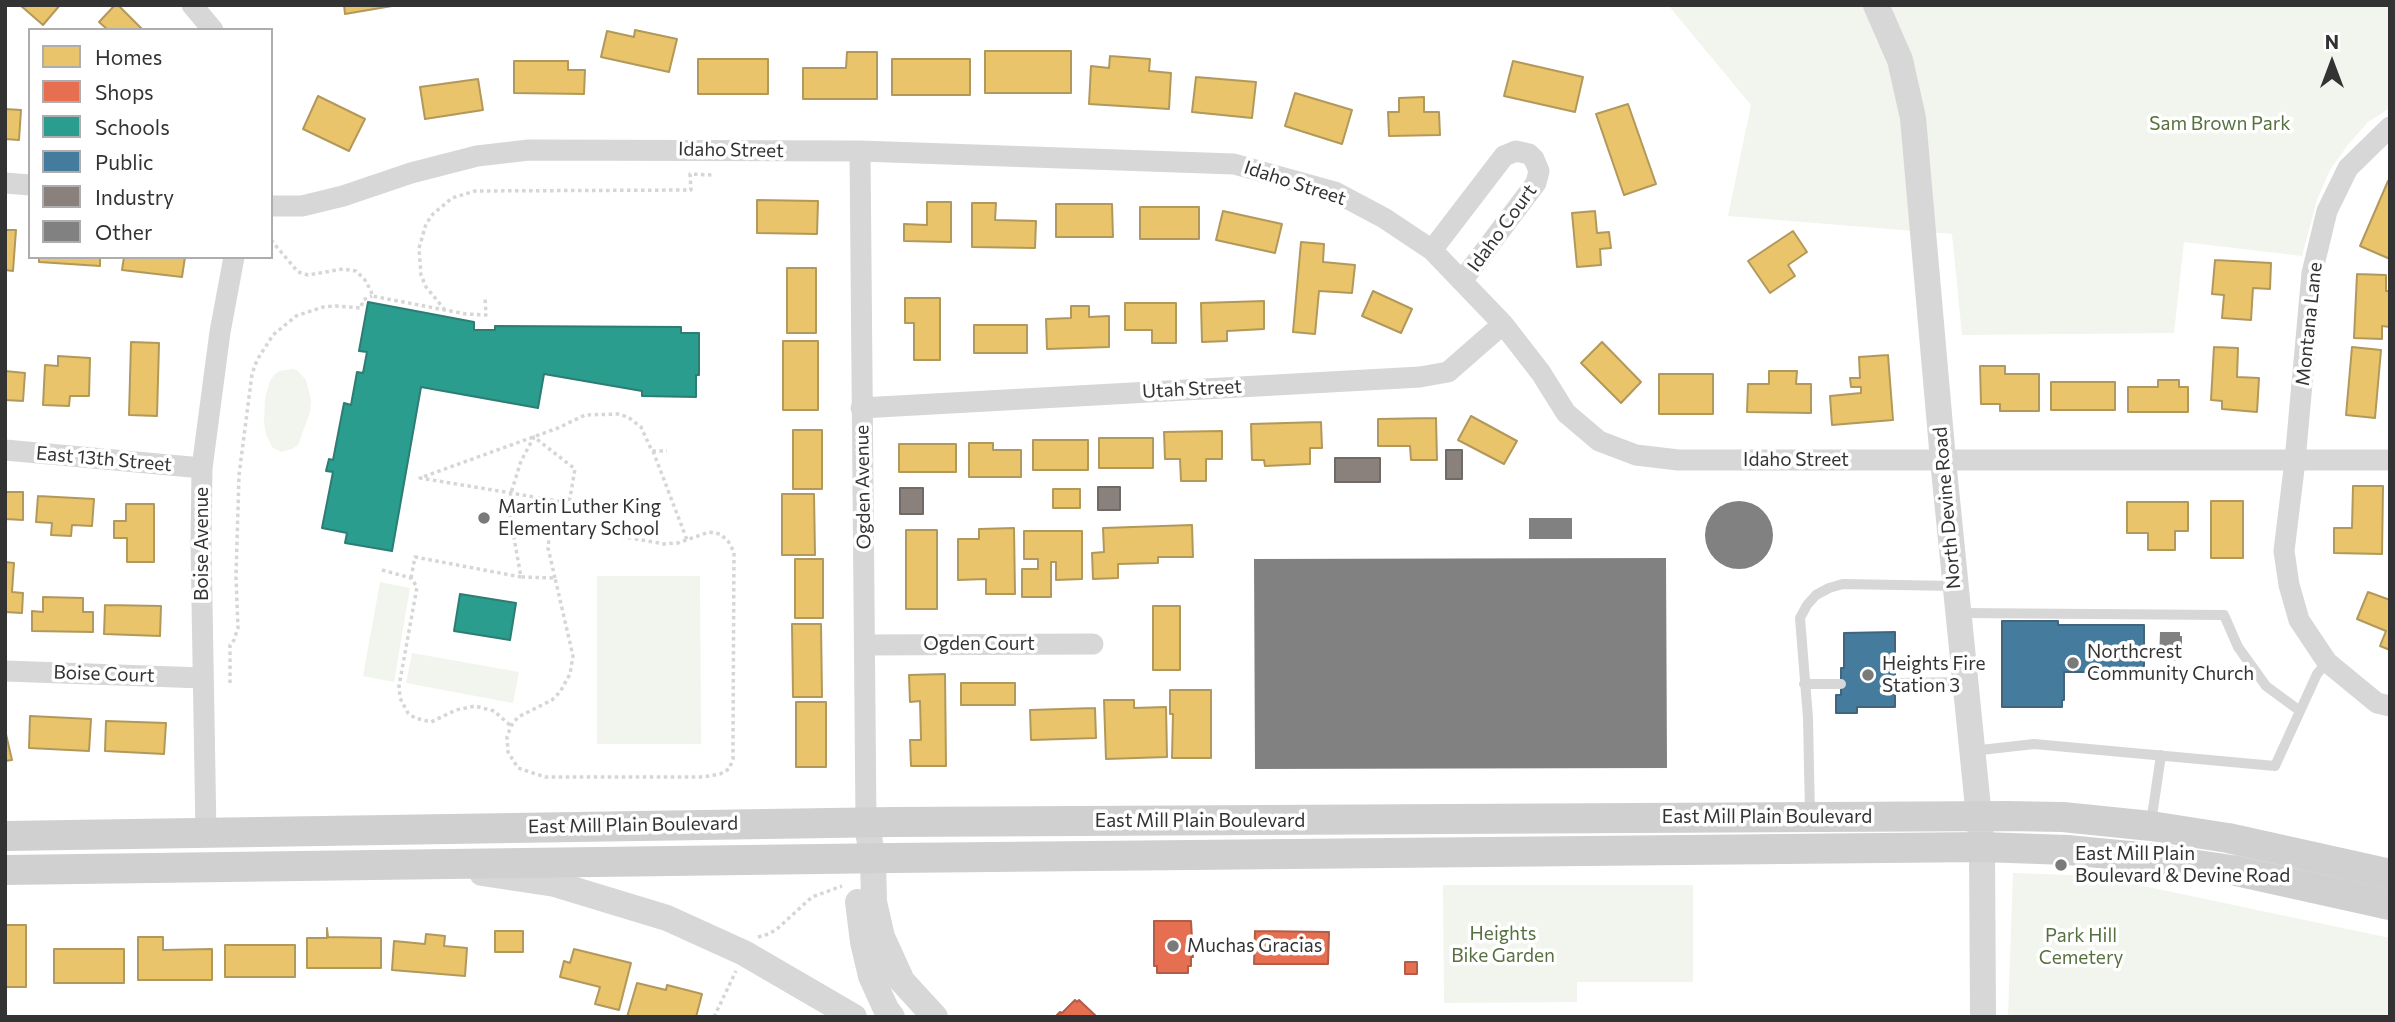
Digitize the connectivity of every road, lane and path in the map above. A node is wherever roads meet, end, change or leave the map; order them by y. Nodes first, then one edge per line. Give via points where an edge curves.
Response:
1 (192, 5) edge
2 (1876, 5) edge
3 (211, 28) edge
4 (2390, 127) edge
5 (860, 151) junction
6 (713, 175) dead end
7 (5, 183) edge
8 (28, 186) edge
9 (273, 206) edge
10 (273, 242) edge
11 (1432, 250) junction
12 (234, 259) edge
13 (1462, 281) junction
14 (372, 296) junction
15 (485, 297) dead end
16 (445, 310) junction
17 (1503, 324) junction
18 (861, 408) junction
19 (534, 437) junction
20 (5, 450) edge
21 (652, 451) junction
22 (667, 451) dead end
23 (1943, 460) junction
24 (2390, 460) edge
25 (2295, 461) junction
26 (202, 468) junction
27 (511, 493) junction
28 (687, 540) junction
29 (382, 570) dead end
30 (522, 577) junction
31 (411, 578) junction
32 (555, 578) junction
33 (1955, 586) junction
34 (1957, 613) junction
35 (1093, 644) dead end
36 (866, 645) junction
37 (2327, 662) junction
38 (5, 671) edge
39 (203, 677) junction
40 (1964, 682) junction
41 (230, 683) dead end
42 (1895, 683) dead end
43 (1804, 684) junction
44 (1841, 684) dead end
45 (2390, 706) edge
46 (2300, 711) junction
47 (510, 726) junction
48 (1971, 751) junction
49 (2161, 755) junction
50 (1979, 816) junction
51 (1773, 817) junction
52 (1810, 817) junction
53 (1548, 819) junction
54 (866, 822) junction
55 (2151, 826) junction
56 (206, 834) junction
57 (5, 836) edge
58 (1982, 848) junction
59 (1584, 852) junction
60 (1384, 854) junction
61 (422, 863) junction
62 (862, 867) junction
63 (5, 870) edge
64 (2390, 874) edge
65 (2390, 905) edge
66 (744, 953) junction
67 (714, 1017) edge
68 (854, 1017) edge
69 (892, 1017) edge
70 (934, 1017) edge
71 (1983, 1017) edge

1 - 3 street
2 - 23 street, North Devine Road via 1900,60 1913,118
4 - 25 street, Montana Lane via 2348,167 2327,211 2312,273
5 - 9 street, Idaho Street via 529,150 477,156 302,206
5 - 11 street, Idaho Street via 1234,164 1335,192
5 - 18 street, Ogden Avenue
6 - 16 path via 690,174 691,190 475,191 452,198 426,224 419,248 426,287
7 - 8 street
10 - 14 path via 298,272 356,271
11 - 13 street, Idaho Street
11 - 13 street, Idaho Court via 1504,156 1516,151 1534,159 1539,171 1536,183
12 - 26 street, Boise Avenue
13 - 17 street, Idaho Street
14 - 16 path
14 - 41 path via 363,300 361,308 323,307 296,316 273,335 257,360 239,475 238,628 230,645
15 - 16 path via 486,315
17 - 18 street, Utah Street via 1448,372 1420,377
17 - 23 street, Idaho Street via 1542,373 1566,413 1599,441 1636,455 1678,460
18 - 36 street, Ogden Avenue
19 - 21 path via 584,415 618,414 641,427
19 - 27 path
19 - 27 path via 575,469 569,503
19 - 27 path via 420,478
20 - 26 street, East 13th Street
21 - 22 path
21 - 28 path
23 - 25 street, Idaho Street
23 - 33 street, North Devine Road
24 - 25 street, Idaho Street
25 - 37 street, Montana Lane via 2284,551 2289,585 2299,620
26 - 39 street, Boise Avenue
27 - 30 path via 509,510
28 - 32 path via 664,544 570,527 553,530 548,548
28 - 47 path via 709,532 720,534 734,552 733,759 729,769 703,777 545,777 518,768 511,760
29 - 31 path
30 - 31 path via 415,557
30 - 32 path
31 - 47 path via 416,587 399,687 403,706 415,718 431,722 466,707 485,708
32 - 47 path via 572,648 570,674 552,699
33 - 34 street, North Devine Road
33 - 43 lane via 1843,584 1816,595 1800,618
34 - 40 street, North Devine Road
34 - 46 lane via 2224,615 2238,647 2266,686
35 - 36 street, Ogden Court
36 - 54 street, Ogden Avenue
37 - 45 street, Montana Lane via 2377,703
37 - 46 lane
38 - 39 street, Boise Court
39 - 56 street, Boise Avenue
40 - 42 lane
40 - 48 street, North Devine Road
43 - 44 lane
43 - 52 lane
46 - 49 lane via 2275,766
48 - 49 lane via 2034,744
48 - 50 street, North Devine Road
49 - 55 lane
50 - 52 main road, East Mill Plain Boulevard
50 - 55 main road, East Mill Plain Boulevard via 2063,817
50 - 58 street, North Devine Road
51 - 52 main road, East Mill Plain Boulevard
51 - 53 main road, East Mill Plain Boulevard
51 - 59 main road via 1737,832 1601,834 1590,838
53 - 54 main road, East Mill Plain Boulevard
53 - 60 main road via 1509,834 1398,836 1390,838
54 - 56 main road, East Mill Plain Boulevard
54 - 62 street
55 - 64 main road, East Mill Plain Boulevard
56 - 57 main road, East Mill Plain Boulevard
58 - 59 main road, East Mill Plain Boulevard
58 - 65 main road, East Mill Plain Boulevard via 2150,858 2232,870
58 - 71 street, North Devine Road
59 - 60 main road, East Mill Plain Boulevard
60 - 62 main road, East Mill Plain Boulevard
61 - 62 main road, East Mill Plain Boulevard
61 - 63 main road, East Mill Plain Boulevard
61 - 66 street via 555,884 667,918
62 - 66 path via 811,897 769,934 754,937
62 - 69 street via 860,923 878,993
62 - 70 street via 887,953 912,995
66 - 67 path
66 - 68 street

